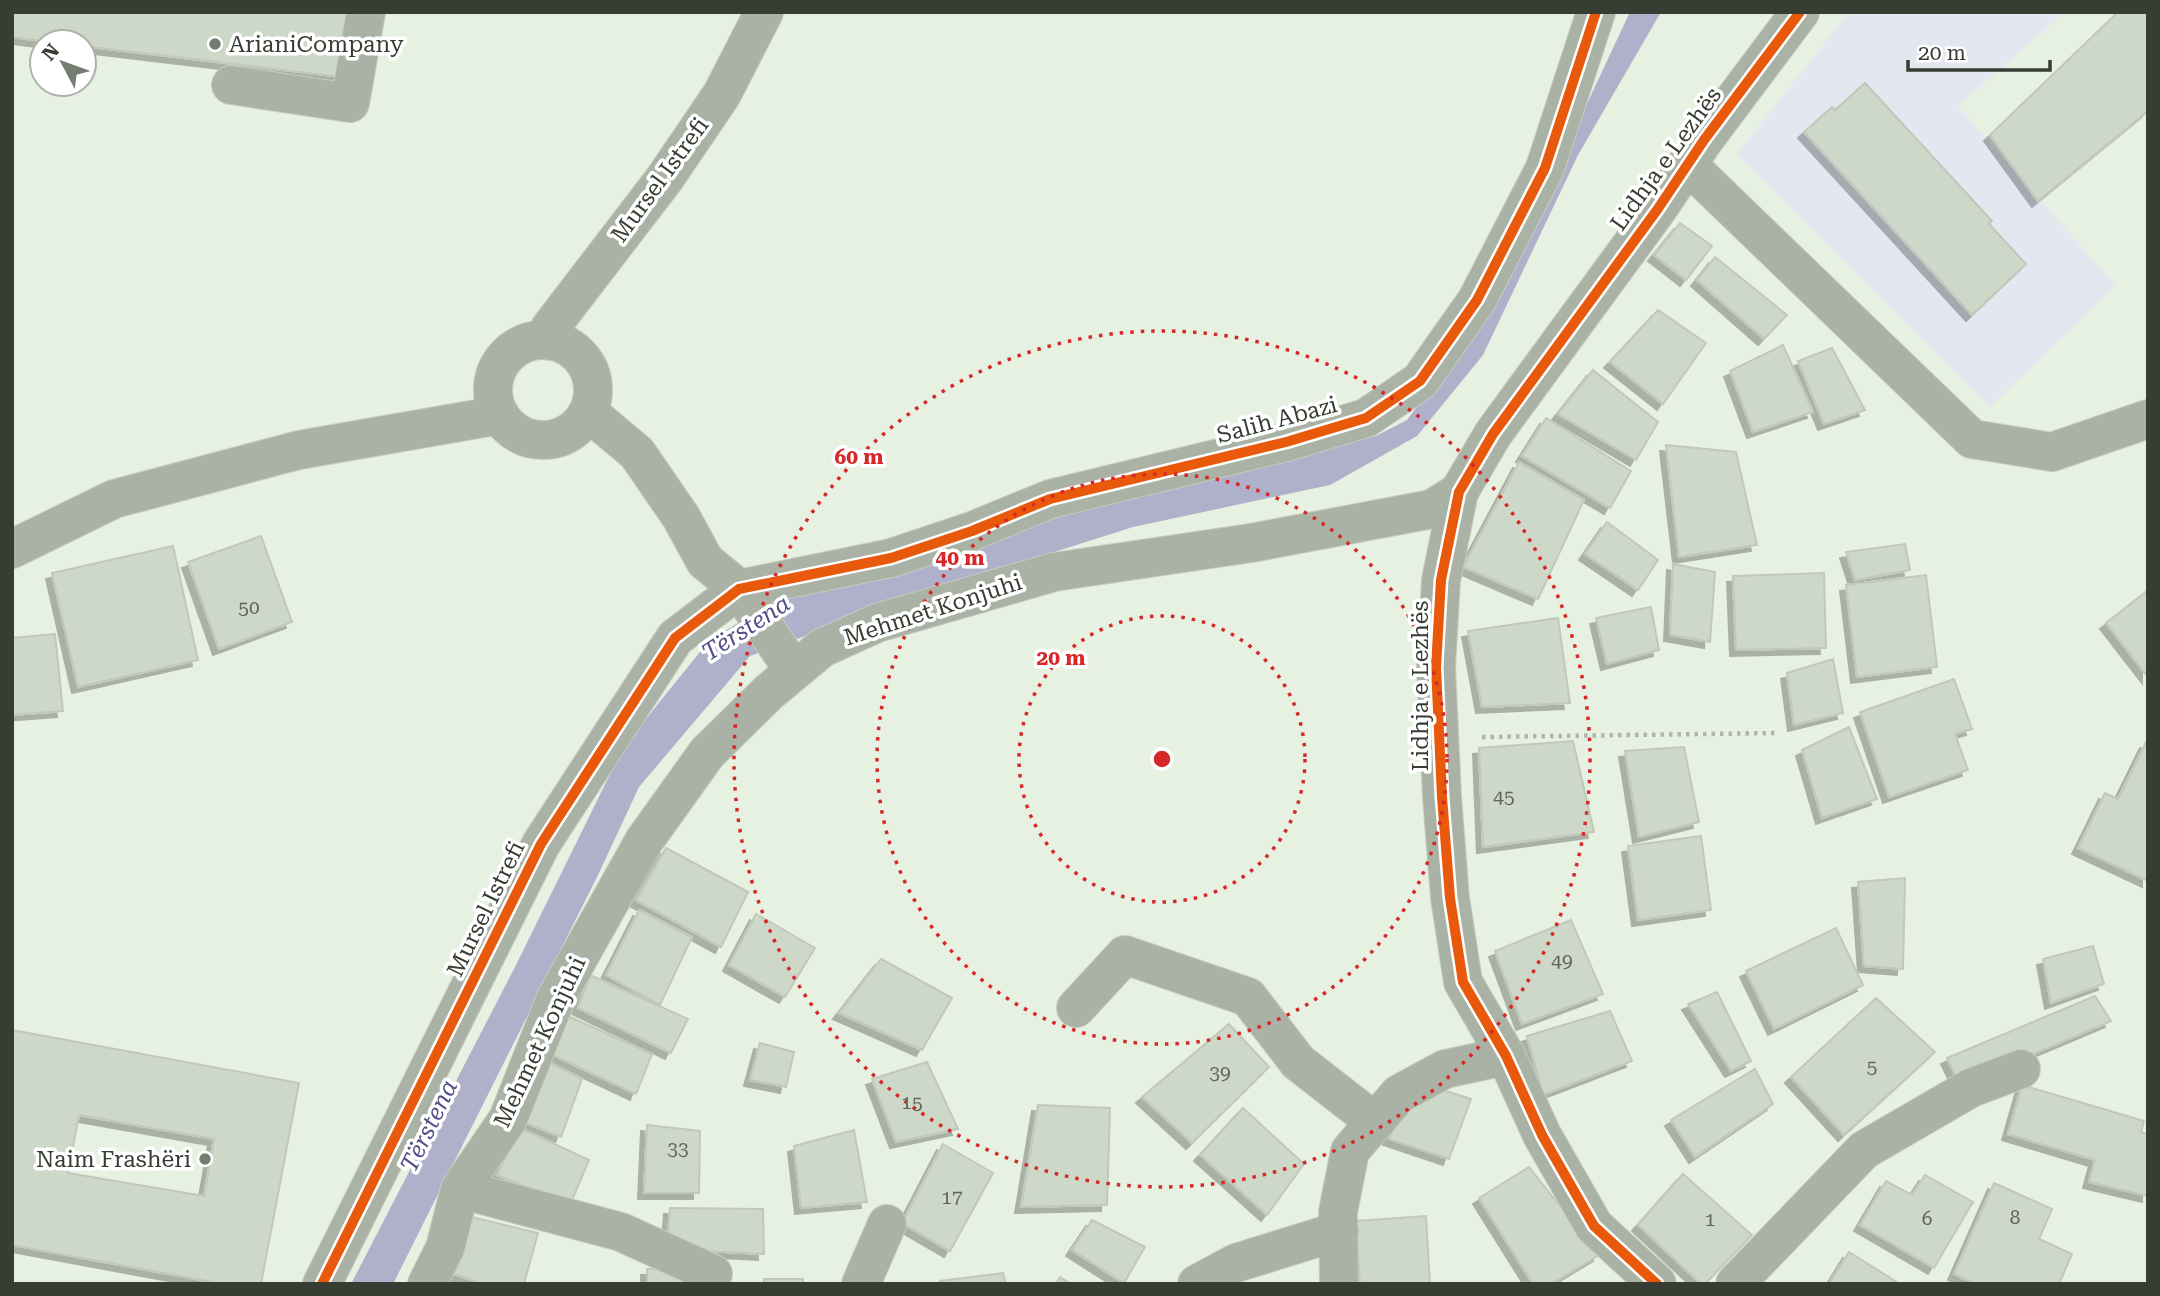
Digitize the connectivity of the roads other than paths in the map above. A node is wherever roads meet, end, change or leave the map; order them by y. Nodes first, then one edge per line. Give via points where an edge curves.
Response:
1 (366, 12) edge
2 (764, 12) edge
3 (1596, 12) edge
4 (1800, 12) edge
5 (231, 85) dead end
6 (1687, 164) junction
7 (550, 341) junction
8 (588, 412) junction
9 (500, 415) junction
10 (2148, 419) edge
11 (1459, 492) junction
12 (12, 549) edge
13 (739, 589) junction
14 (794, 671) junction
15 (1076, 1008) dead end
16 (1506, 1056) junction
17 (2021, 1069) dead end
18 (1375, 1122) junction
19 (460, 1189) junction
20 (887, 1224) dead end
21 (1339, 1231) junction
22 (713, 1274) dead end
23 (322, 1284) edge
24 (427, 1284) edge
25 (861, 1284) edge
26 (1197, 1284) edge
27 (1339, 1284) edge
28 (1657, 1284) edge
29 (1735, 1284) edge

1 - 5 street via 350,103
2 - 7 street, Mursel Istrefi via 722,94 665,178 550,328
3 - 13 street, Salih Abazi via 1545,168 1477,300 1420,382 1366,418 1050,499 891,558
4 - 6 street, Lidhja e Lezhës
6 - 10 street via 1972,439 2052,452
6 - 11 street, Lidhja e Lezhës via 1493,433
7 - 8 street via 579,355 589,368 593,384
7 - 9 street via 519,347 506,357 494,387
8 - 9 street via 576,429 544,440 528,439 513,431
8 - 13 street via 637,453 705,561
9 - 12 street via 299,450 114,499
11 - 14 street, Mehmet Konjuhi via 1432,509 1251,543 1054,572 877,623 822,648
11 - 16 street, Lidhja e Lezhës via 1441,580 1436,667 1450,898 1463,982
13 - 14 street
13 - 23 street, Mursel Istrefi via 675,638 541,844
14 - 19 street, Mehmet Konjuhi via 707,753 644,841 556,998 508,1119
15 - 18 street via 1125,955 1248,997 1298,1062
16 - 18 street via 1445,1069 1399,1094
16 - 28 street, Lidhja e Lezhës via 1542,1135 1594,1226
17 - 29 street via 1971,1088 1864,1150
18 - 21 street via 1350,1151 1338,1212
19 - 22 street via 621,1232
19 - 24 street, Mehmet Konjuhi via 445,1248
20 - 25 street
21 - 26 street via 1236,1263
21 - 27 street

